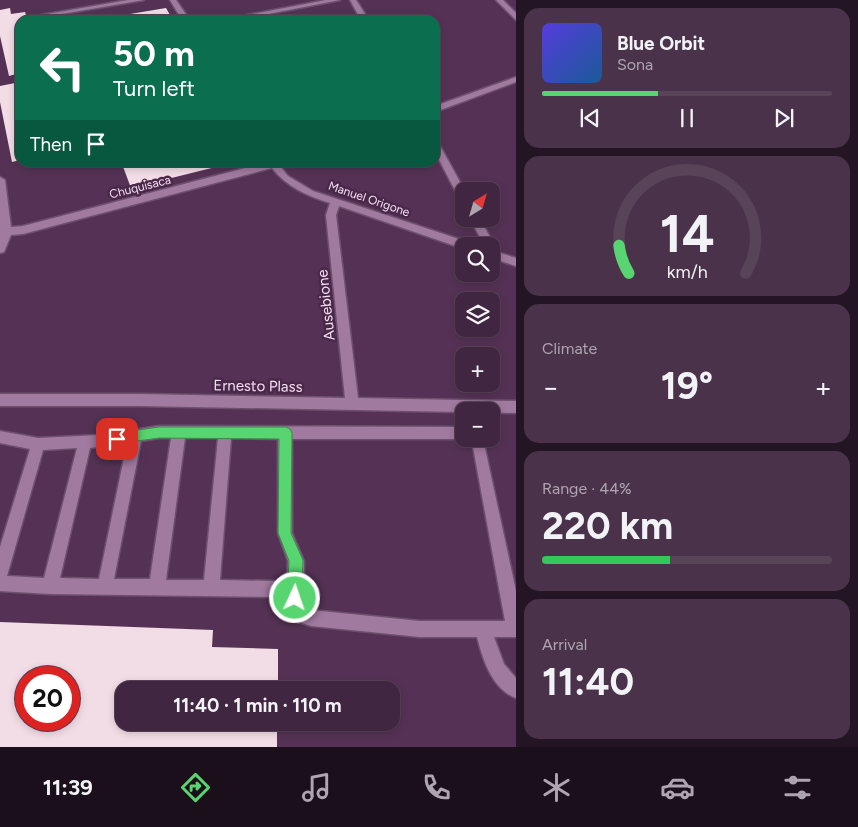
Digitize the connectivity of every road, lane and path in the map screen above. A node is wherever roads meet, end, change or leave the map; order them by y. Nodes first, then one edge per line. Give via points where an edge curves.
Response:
1 (141, 0) edge
2 (173, 0) edge
3 (337, 0) edge
4 (353, 0) edge
5 (499, 0) edge
6 (44, 15) dead end
7 (183, 15) edge
8 (253, 15) edge
9 (362, 15) edge
10 (516, 18) edge
11 (516, 78) edge
12 (440, 107) edge
13 (440, 153) edge
14 (262, 167) edge
15 (276, 167) edge
16 (0, 180) edge
17 (455, 182) edge
18 (335, 203) junction
19 (4, 232) edge
20 (455, 242) edge
21 (0, 249) edge
22 (500, 255) edge
23 (516, 262) edge
24 (0, 400) edge
25 (352, 404) junction
26 (516, 407) edge
27 (179, 432) junction
28 (225, 433) junction
29 (286, 433) junction
30 (455, 433) edge
31 (0, 436) edge
32 (135, 436) junction
33 (85, 442) junction
34 (38, 444) junction
35 (481, 447) edge
36 (0, 573) edge
37 (0, 583) edge
38 (50, 586) junction
39 (156, 586) junction
40 (105, 587) junction
41 (211, 588) junction
42 (295, 598) junction
43 (483, 629) junction
44 (515, 629) edge
45 (516, 690) edge

1 - 6 street
2 - 7 street
3 - 8 street
4 - 9 street
5 - 10 street
11 - 12 street
13 - 17 street
14 - 19 street, Chuquisaca via 23,230
15 - 18 street, Manuel Origone via 294,185
16 - 19 street
18 - 20 street, Manuel Origone
18 - 25 street, Ausebione via 331,215
19 - 21 street
22 - 23 street
24 - 25 street, Ernesto Plass
25 - 26 street, Ernesto Plass
27 - 28 street
27 - 32 street
27 - 39 street
28 - 29 street
28 - 41 street
29 - 30 street
29 - 42 street via 285,533 296,560
31 - 34 street
32 - 33 street
32 - 40 street
33 - 34 street
33 - 38 street
34 - 36 street
35 - 44 street
37 - 38 street
38 - 40 street
39 - 40 street
39 - 41 street
41 - 42 street via 275,589
42 - 43 street via 296,612 311,618 420,629
43 - 44 street
43 - 45 street via 493,665

